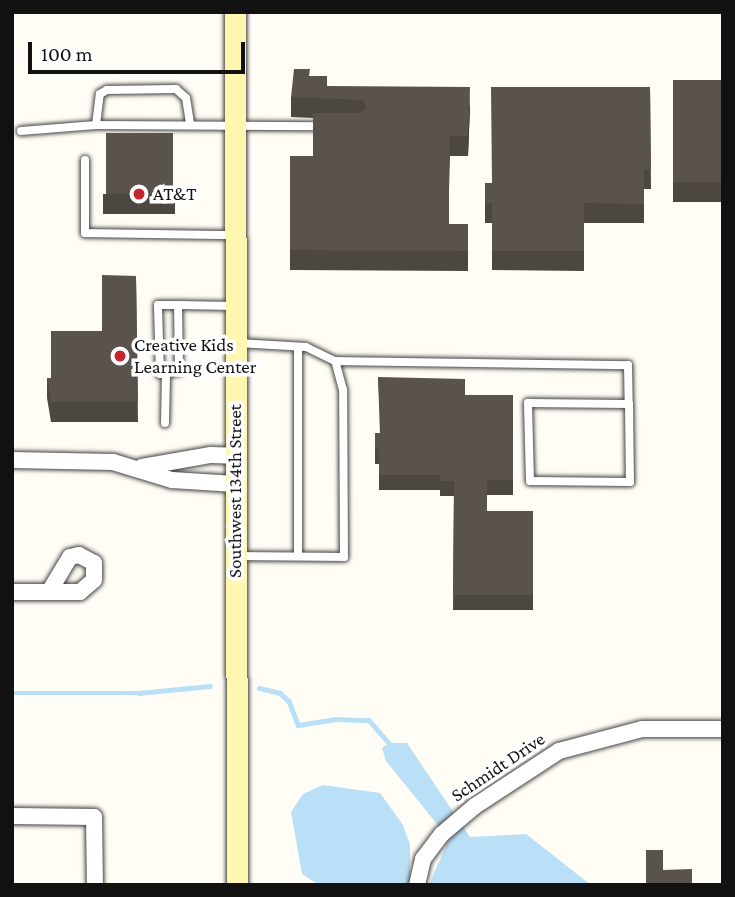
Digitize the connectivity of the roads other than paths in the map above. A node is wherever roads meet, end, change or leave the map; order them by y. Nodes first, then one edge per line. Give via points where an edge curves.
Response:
1 (235, 12) edge
2 (190, 124) junction
3 (96, 125) junction
4 (235, 125) junction
5 (336, 126) edge
6 (21, 131) dead end
7 (85, 160) dead end
8 (235, 236) junction
9 (178, 305) junction
10 (235, 306) junction
11 (235, 343) junction
12 (298, 347) junction
13 (335, 361) junction
14 (166, 375) junction
15 (629, 404) junction
16 (165, 423) dead end
17 (235, 456) junction
18 (12, 460) edge
19 (139, 468) junction
20 (235, 484) junction
21 (235, 556) junction
22 (298, 556) junction
23 (50, 590) dead end
24 (12, 592) edge
25 (723, 729) edge
26 (12, 816) edge
27 (95, 885) edge
28 (237, 885) edge
29 (417, 885) edge

1 - 4 main road, Southwest 134th Street
2 - 3 lane
2 - 3 lane via 183,92 176,89 107,90 100,94
2 - 4 lane
3 - 6 lane
4 - 5 lane
4 - 8 main road, Southwest 134th Street
7 - 8 lane via 85,233
8 - 10 main road, Southwest 134th Street
9 - 10 lane
9 - 14 lane via 179,371
9 - 14 lane via 157,306 158,371
10 - 11 main road, Southwest 134th Street
11 - 12 lane
11 - 17 main road, Southwest 134th Street
12 - 13 lane
12 - 22 lane
13 - 15 lane via 628,365
13 - 22 lane via 343,390 344,557
14 - 16 lane
15 - 15 lane via 630,482 530,481 528,403
17 - 19 street via 211,455
17 - 20 main road, Southwest 134th Street
18 - 19 street via 89,460
19 - 20 street via 172,480
20 - 21 main road, Southwest 134th Street
21 - 22 lane
21 - 28 main road, Southwest 134th Street
23 - 24 street
25 - 29 street, Schmidt Drive via 642,729 559,751 442,834 423,859
26 - 27 street via 94,817

